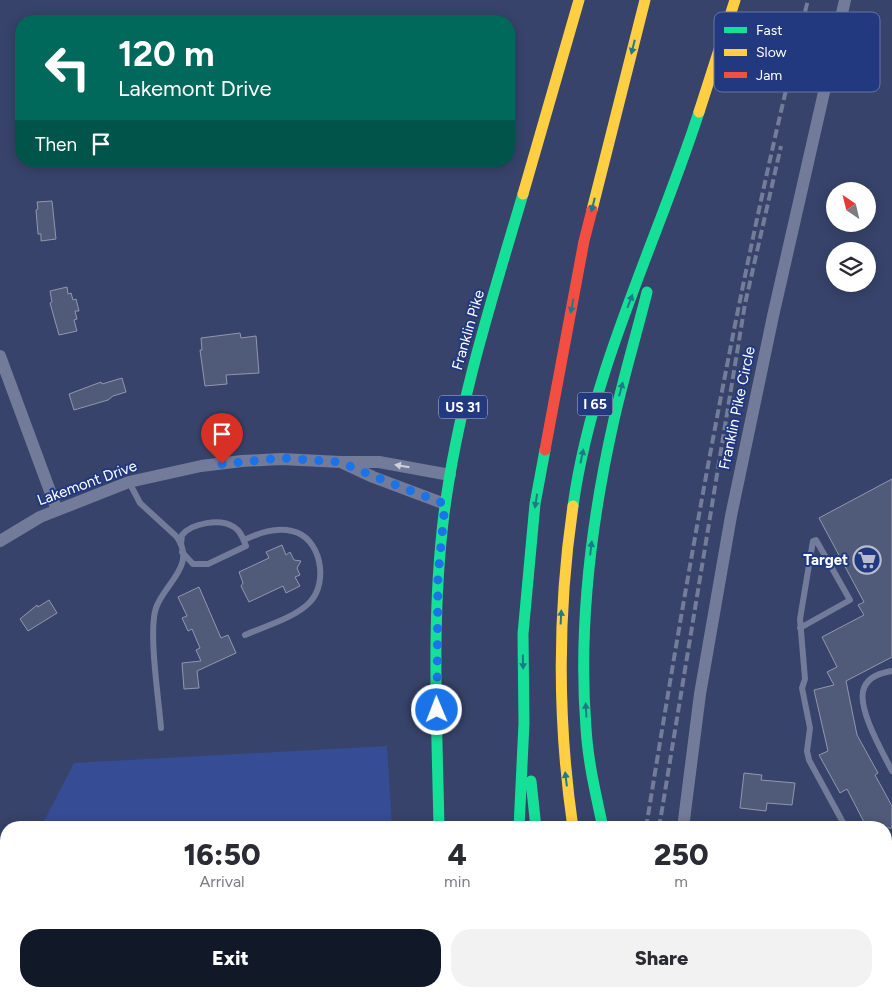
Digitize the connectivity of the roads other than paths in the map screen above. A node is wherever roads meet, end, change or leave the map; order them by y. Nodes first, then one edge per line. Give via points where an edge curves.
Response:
1 (580, 0) edge
2 (645, 0) edge
3 (735, 0) edge
4 (731, 12) edge
5 (714, 63) edge
6 (824, 92) edge
7 (671, 193) junction
8 (0, 356) edge
9 (340, 462) junction
10 (450, 475) junction
11 (129, 482) junction
12 (445, 504) junction
13 (56, 510) junction
14 (195, 527) junction
15 (168, 529) junction
16 (244, 540) junction
17 (0, 541) edge
18 (182, 549) junction
19 (800, 628) junction
20 (245, 636) dead end
21 (892, 671) edge
22 (524, 723) junction
23 (161, 728) dead end
24 (892, 771) edge
25 (439, 821) edge
26 (518, 821) edge
27 (535, 821) edge
28 (572, 821) edge
29 (601, 821) edge
30 (684, 821) edge
31 (842, 821) edge

1 - 10 main road, Franklin Pike / US 31 via 483,331
2 -> 22 main road, I 65 via 584,241 535,504 523,634
3 - 4 main road, I 65
5 - 7 main road, I 65
6 - 30 street, Franklin Pike Circle via 730,516 700,694
28 -> 7 main road, I 65 via 563,751 560,667 563,582 570,518 596,401
29 -> 7 main road via 592,779 585,695 584,634 589,562 608,445
8 - 13 street
10 -> 9 street, Lakemont Drive via 379,462
9 - 11 street, Lakemont Drive via 281,458 242,461 201,466
9 - 12 street, Lakemont Drive
10 - 12 main road, Franklin Pike / US 31
11 - 13 street, Lakemont Drive
11 - 15 lane via 140,503
12 - 25 main road, Franklin Pike / US 31 via 436,613
13 - 17 street, Lakemont Drive via 20,527
14 - 15 lane
14 - 16 lane via 229,524
14 - 18 lane via 182,535
15 - 18 lane via 176,536
16 - 18 lane via 246,546 203,565 193,564
16 - 20 lane via 272,530 294,531 312,547 320,573 317,592 307,605
18 - 23 lane via 179,572 159,601 153,621
19 - 19 lane via 813,541 816,540 850,600
19 - 31 lane via 805,679 802,688 810,728 806,751
21 - 24 lane via 872,677 862,693 871,731
22 - 26 main road
22 - 27 main road, I 65

